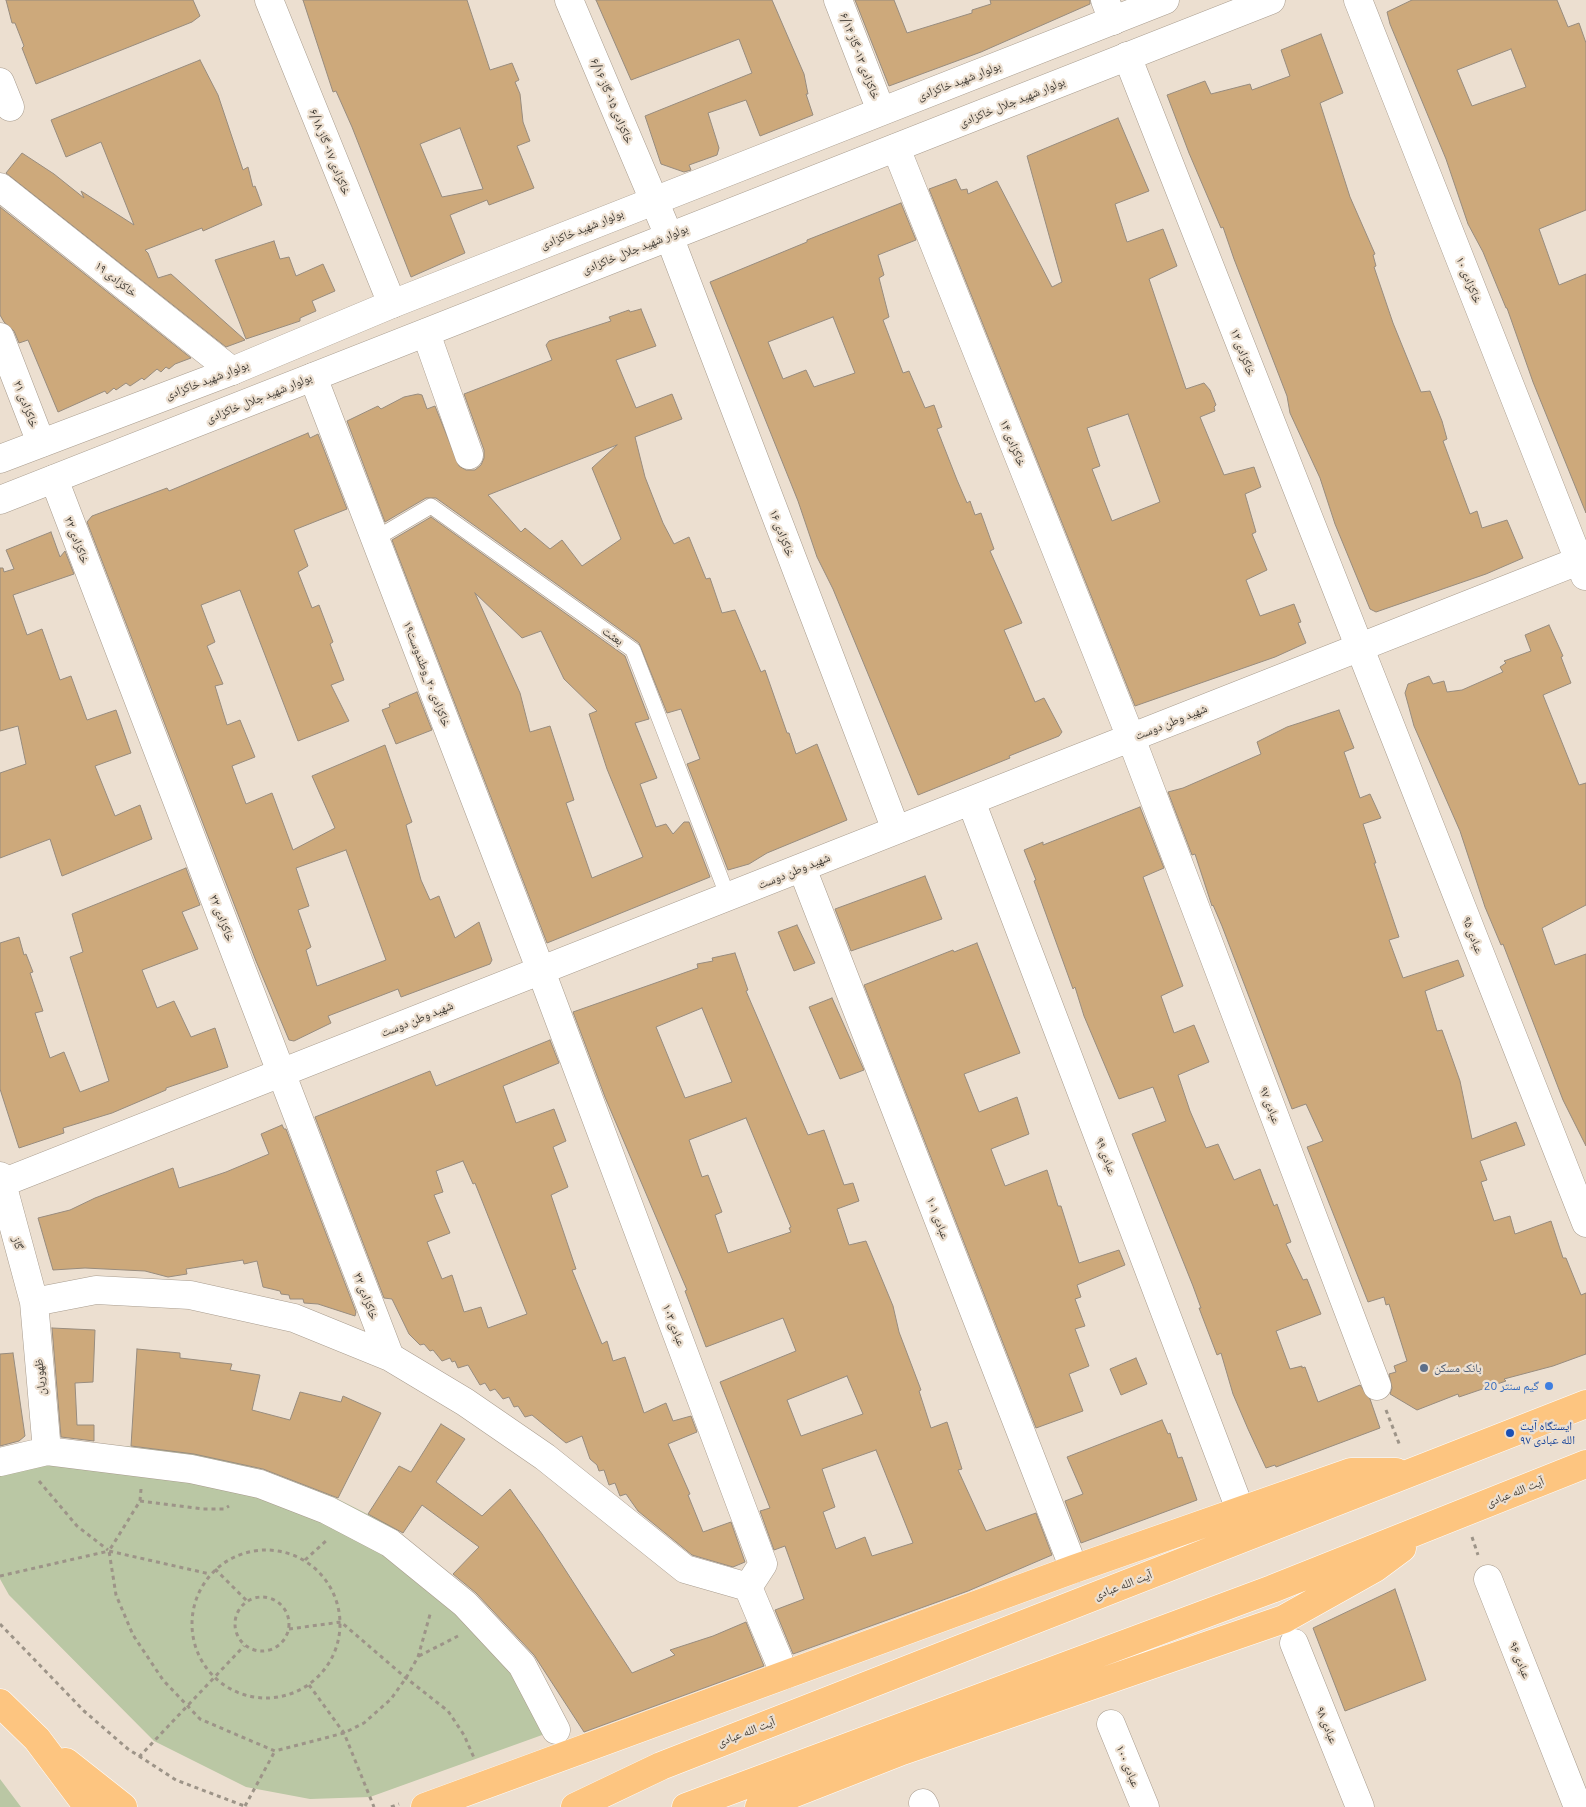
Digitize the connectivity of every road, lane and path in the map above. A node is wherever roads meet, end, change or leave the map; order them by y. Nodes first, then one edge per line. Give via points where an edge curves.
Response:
1 (269, 0) edge
2 (570, 0) edge
3 (838, 0) edge
4 (1165, 0) edge
5 (1271, 0) edge
6 (1358, 0) edge
7 (1109, 10) edge
8 (1127, 56) junction
9 (0, 82) edge
10 (10, 107) dead end
11 (882, 112) junction
12 (896, 148) junction
13 (0, 187) edge
14 (654, 201) junction
15 (669, 236) junction
16 (392, 304) junction
17 (426, 333) junction
18 (0, 337) edge
19 (232, 371) junction
20 (313, 377) junction
21 (41, 443) junction
22 (469, 455) dead end
23 (0, 459) edge
24 (54, 479) junction
25 (0, 500) edge
26 (375, 538) junction
27 (1584, 565) edge
28 (1360, 648) junction
29 (1131, 738) junction
30 (971, 801) junction
31 (896, 830) junction
32 (802, 868) junction
33 (728, 897) junction
34 (541, 970) junction
35 (281, 1073) junction
36 (1, 1180) edge
37 (1586, 1222) edge
38 (34, 1302) junction
39 (390, 1357) junction
40 (1377, 1386) joint
41 (1586, 1404) edge
42 (47, 1451) junction
43 (9, 1460) edge
44 (143, 1463) junction
45 (1586, 1464) edge
46 (1410, 1473) junction
47 (260, 1484) junction
48 (140, 1501) junction
49 (1241, 1512) junction
50 (1462, 1514) junction
51 (1432, 1526) junction
52 (109, 1551) junction
53 (215, 1569) junction
54 (1074, 1569) junction
55 (210, 1574) junction
56 (0, 1576) edge
57 (1488, 1579) joint
58 (438, 1582) junction
59 (748, 1587) junction
60 (247, 1601) junction
61 (341, 1622) junction
62 (0, 1624) edge
63 (486, 1625) junction
64 (289, 1629) junction
65 (1294, 1643) dead end
66 (244, 1646) junction
67 (418, 1657) junction
68 (785, 1675) junction
69 (214, 1677) junction
70 (406, 1678) junction
71 (309, 1685) junction
72 (0, 1704) edge
73 (189, 1705) junction
74 (1111, 1724) dead end
75 (556, 1730) dead end
76 (344, 1734) junction
77 (37, 1739) junction
78 (275, 1751) junction
79 (139, 1757) junction
80 (477, 1766) dead end
81 (88, 1807) edge
82 (124, 1807) edge
83 (246, 1807) edge
84 (374, 1807) edge
85 (425, 1807) edge
86 (575, 1807) edge
87 (686, 1807) edge
88 (759, 1807) edge
89 (1145, 1807) edge
90 (1360, 1807) edge
91 (1578, 1807) edge

1 - 16 street, خاکزادی ۱۷- گاز ۶/۱۸
2 - 14 street, خاکزادی ۱۵- گاز ۶/۱۶
3 - 11 street, خاکزادی ۱۳- گاز ۶/۱۴
4 - 7 street, بولوار شهید خاکزادی
5 - 8 street, بولوار شهید جلال خاکزادی
6 - 27 street, خاکزادی ۱۰
7 - 11 street, بولوار شهید خاکزادی
8 - 12 street, بولوار شهید جلال خاکزادی
8 - 28 street, خاکزادی ۱۲
9 - 10 street
11 - 14 street, بولوار شهید خاکزادی
12 - 15 street, بولوار شهید جلال خاکزادی
12 - 29 street, خاکزادی ۱۴
13 - 19 street, خاکزادی ۱۹
14 - 15 street, خاکزادی ۱۵- گاز ۶/۱۶
14 - 16 street, بولوار شهید خاکزادی
15 - 17 street, بولوار شهید جلال خاکزادی
15 - 31 street, خاکزادی ۱۶
16 - 19 street, بولوار شهید خاکزادی
17 - 20 street, بولوار شهید جلال خاکزادی
17 - 22 street
18 - 21 street, خاکزادی ۲۱
19 - 21 street, بولوار شهید خاکزادی
20 - 24 street, بولوار شهید جلال خاکزادی
20 - 26 street, خاکزادی ۲۰_وطندوست۱۹
21 - 23 street, بولوار شهید خاکزادی
24 - 25 street, بولوار شهید جلال خاکزادی
24 - 35 street, خاکزادی ۲۲
26 - 33 lane, بعثت via 430,506 633,650
26 - 34 street, خاکزادی ۲۰_وطندوست۱۹
27 - 28 street, شهید وطن دوست
28 - 29 street, شهید وطن دوست
28 - 37 street, عبادی ۹۵
29 - 30 street, شهید وطن دوست
29 - 40 street, عبادی ۹۷
30 - 31 street, شهید وطن دوست
30 - 49 street, عبادی ۹۹
31 - 32 street, شهید وطن دوست
32 - 33 street, شهید وطن دوست
32 - 54 street, عبادی ۱۰۱
33 - 34 street, شهید وطن دوست
34 - 35 street, شهید وطن دوست
34 - 59 street, عبادی ۱۰۳ via 763,1564
35 - 36 street, شهید وطن دوست
35 - 39 street, خاکزادی ۲۲
36 - 38 street, گاز
38 - 39 street via 96,1290 190,1295 294,1318
38 - 42 street, ظهوریان
39 - 59 street via 465,1402 545,1457 685,1569
40 - 46 path
41 - 46 main road, آیت الله عبادی
42 - 43 street
42 - 44 street
43 - 52 path via 77,1526
44 - 47 street via 191,1469
44 - 48 path
45 - 50 main road, آیت الله عبادی
46 - 49 main road via 1350,1472
46 - 86 main road, آیت الله عبادی via 661,1766
47 - 48 path via 224,1509 182,1508
47 - 58 street via 327,1510 390,1543
48 - 52 path
49 - 54 main road
50 - 51 main road, آیت الله عبادی
50 - 57 path
51 - 87 main road, آیت الله عبادی via 1263,1593
51 - 88 main road via 1375,1568 1284,1620 902,1751
52 - 55 path
52 - 56 path
52 - 73 path via 116,1595 133,1635 163,1680
53 - 55 path
53 - 60 path
53 - 61 path via 239,1554 272,1550 295,1555 314,1567 332,1589
54 - 68 main road
55 - 69 path via 195,1602 192,1634 202,1662
57 - 91 street, عبادی ۹۶
58 - 63 street
58 - 67 path
59 - 68 street
60 - 64 path via 263,1597 273,1600 282,1606
60 - 66 path via 237,1612 234,1626
61 - 64 path
61 - 70 path
61 - 71 path via 334,1656
62 - 79 path via 84,1711
63 - 67 path via 450,1639
63 - 75 street via 522,1665
64 - 66 path via 282,1644 269,1651 258,1652
65 - 90 street, عبادی ۹۸
66 - 69 path
67 - 70 path
68 - 85 main road
69 - 71 path via 229,1689 248,1696 278,1697
69 - 73 path
70 - 76 path via 391,1699
70 - 80 path via 448,1711 464,1735
71 - 76 path
72 - 77 main road
73 - 78 path via 200,1719
73 - 79 path
74 - 89 street, عبادی ۱۰۰
76 - 78 path
76 - 84 path
77 - 81 main road
77 - 82 main road
78 - 83 path
79 - 83 path via 176,1780

